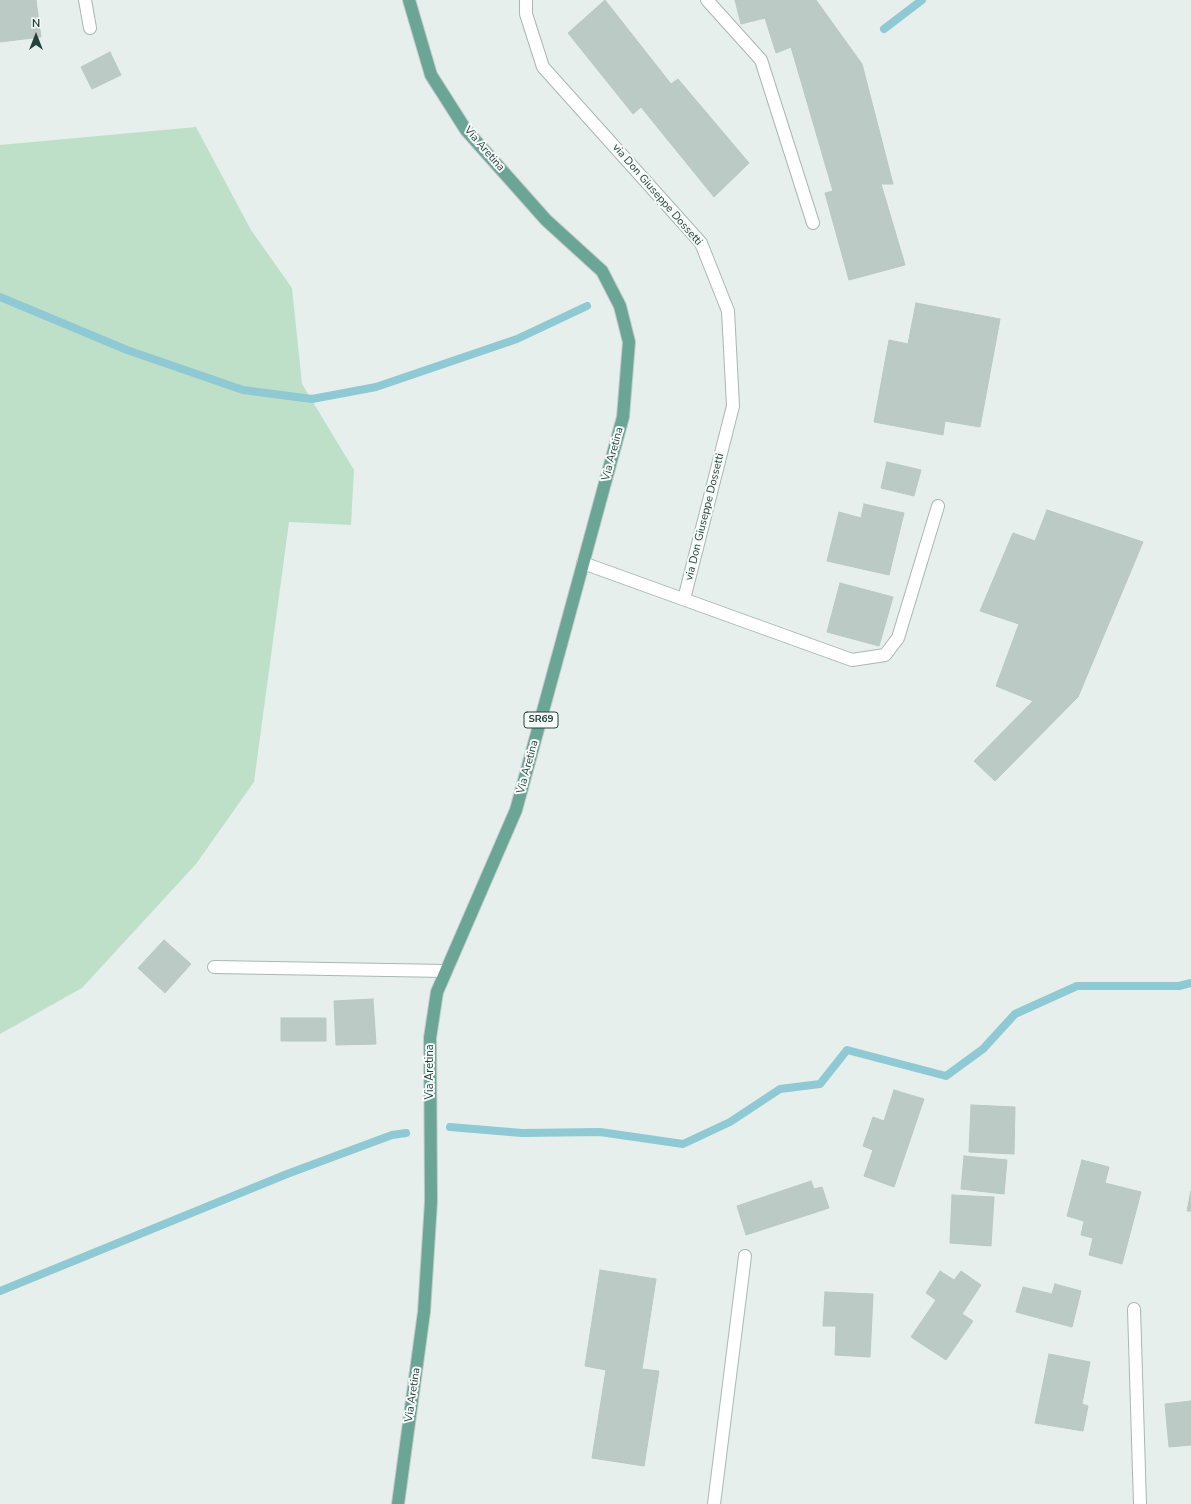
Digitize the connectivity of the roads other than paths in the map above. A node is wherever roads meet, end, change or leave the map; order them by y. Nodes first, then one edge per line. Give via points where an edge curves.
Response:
1 (85, 0) edge
2 (409, 0) edge
3 (522, 0) edge
4 (526, 0) edge
5 (707, 0) edge
6 (526, 14) junction
7 (90, 28) dead end
8 (813, 222) dead end
9 (938, 506) dead end
10 (583, 563) junction
11 (684, 599) junction
12 (214, 967) dead end
13 (446, 971) junction
14 (745, 1256) dead end
15 (1134, 1309) dead end
16 (398, 1504) edge
17 (714, 1504) edge
18 (1140, 1504) edge

1 - 7 street
2 - 10 main road, Via Aretina / SR69 via 432,75 466,130 546,220 602,271 620,306 629,342 623,417
3 - 6 street
4 - 6 street, via Don Giuseppe Dossetti
5 - 8 street via 761,60
6 - 11 street, via Don Giuseppe Dossetti via 544,67 701,243 728,312 733,406
9 - 11 street via 898,638 885,655 852,660
10 - 11 street
10 - 13 main road, Via Aretina / SR69 via 516,810
12 - 13 street
13 - 16 main road, Via Aretina / SR69 via 437,992 430,1038 430,1202 424,1312
14 - 17 street
15 - 18 street

